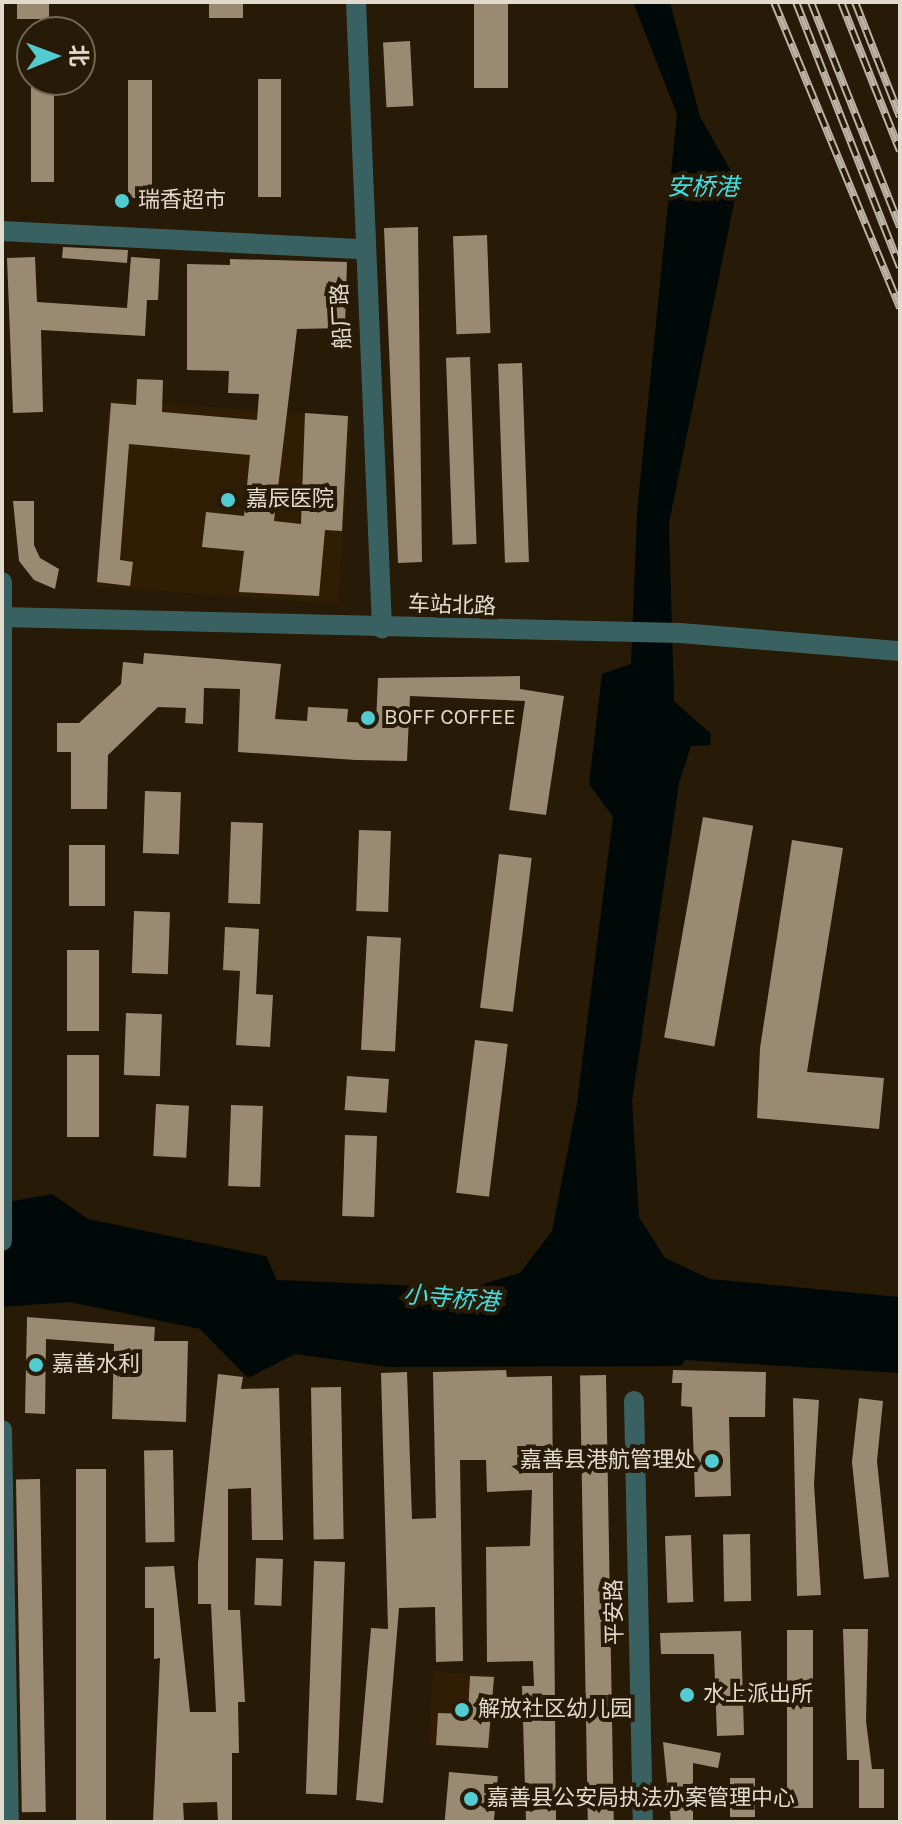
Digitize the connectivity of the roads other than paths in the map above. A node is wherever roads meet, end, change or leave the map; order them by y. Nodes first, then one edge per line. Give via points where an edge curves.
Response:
1 (356, 2) edge
2 (2, 231) edge
3 (363, 249) junction
4 (2, 582) edge
5 (2, 617) edge
6 (382, 628) junction
7 (900, 651) edge
8 (3, 1163) edge
9 (2, 1241) edge
10 (634, 1401) dead end
11 (2, 1430) edge
12 (3, 1561) edge
13 (9, 1822) edge
14 (643, 1822) edge

1 - 3 street, 船厂路
2 - 3 street
3 - 6 street, 船厂路
4 - 5 street
5 - 6 street, 车站北路
5 - 8 street
6 - 7 street, 车站北路 via 680,633
8 - 9 street
10 - 14 street, 平安路
11 - 12 street
12 - 13 street

